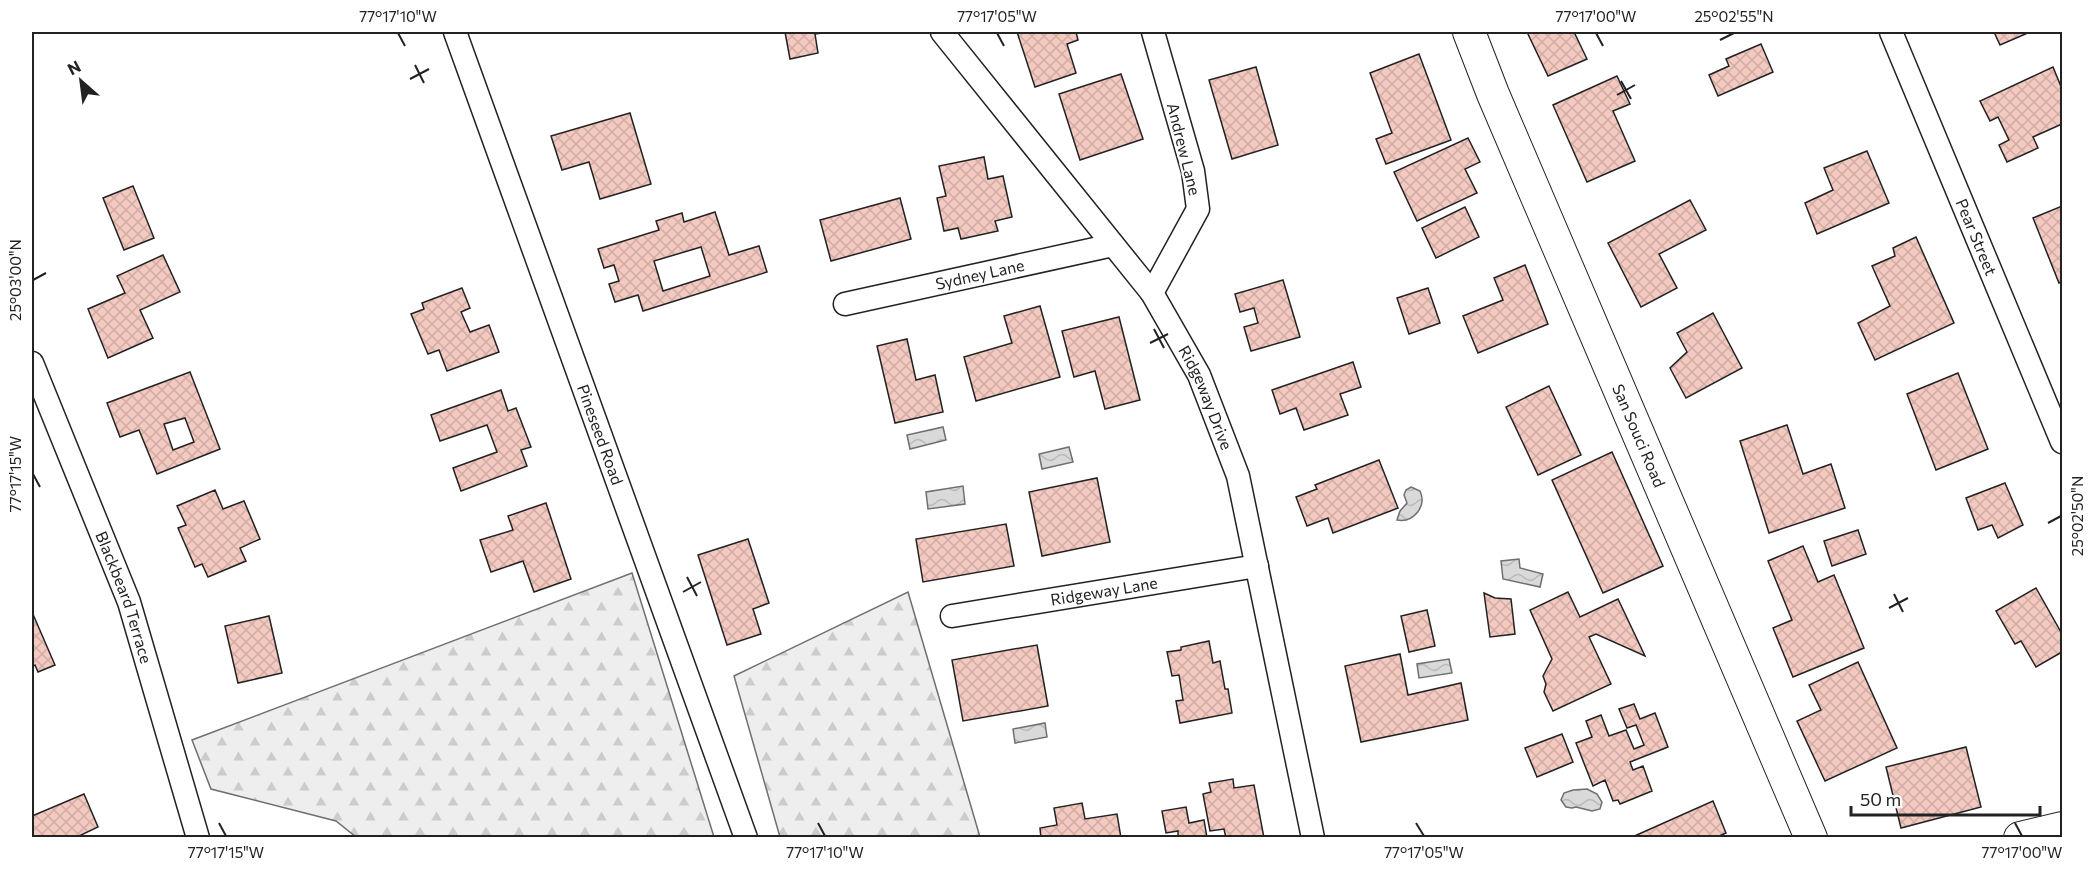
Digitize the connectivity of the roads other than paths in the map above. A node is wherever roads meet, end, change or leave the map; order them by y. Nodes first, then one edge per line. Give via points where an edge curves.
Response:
1 (455, 32) edge
2 (942, 32) edge
3 (1153, 32) edge
4 (1469, 32) edge
5 (1891, 32) edge
6 (1113, 245) junction
7 (1152, 293) junction
8 (845, 304) dead end
9 (32, 363) edge
10 (2062, 442) edge
11 (1257, 566) junction
12 (952, 616) dead end
13 (2062, 828) edge
14 (198, 837) edge
15 (746, 837) edge
16 (1313, 837) edge
17 (1812, 837) edge
18 (2020, 837) edge

1 - 15 street, Pineseed Road
2 - 6 street, Ridgeway Drive
3 - 7 street, Andrew Lane via 1193,171 1198,209
4 - 17 street, San Souci Road
5 - 10 street, Pear Street
6 - 7 street, Ridgeway Drive
6 - 8 street, Sydney Lane
7 - 11 street, Ridgeway Drive via 1199,375 1238,476
9 - 14 street, Blackbeard Terrace via 129,602
11 - 12 street, Ridgeway Lane
11 - 16 street, Ridgeway Drive
13 - 18 street

